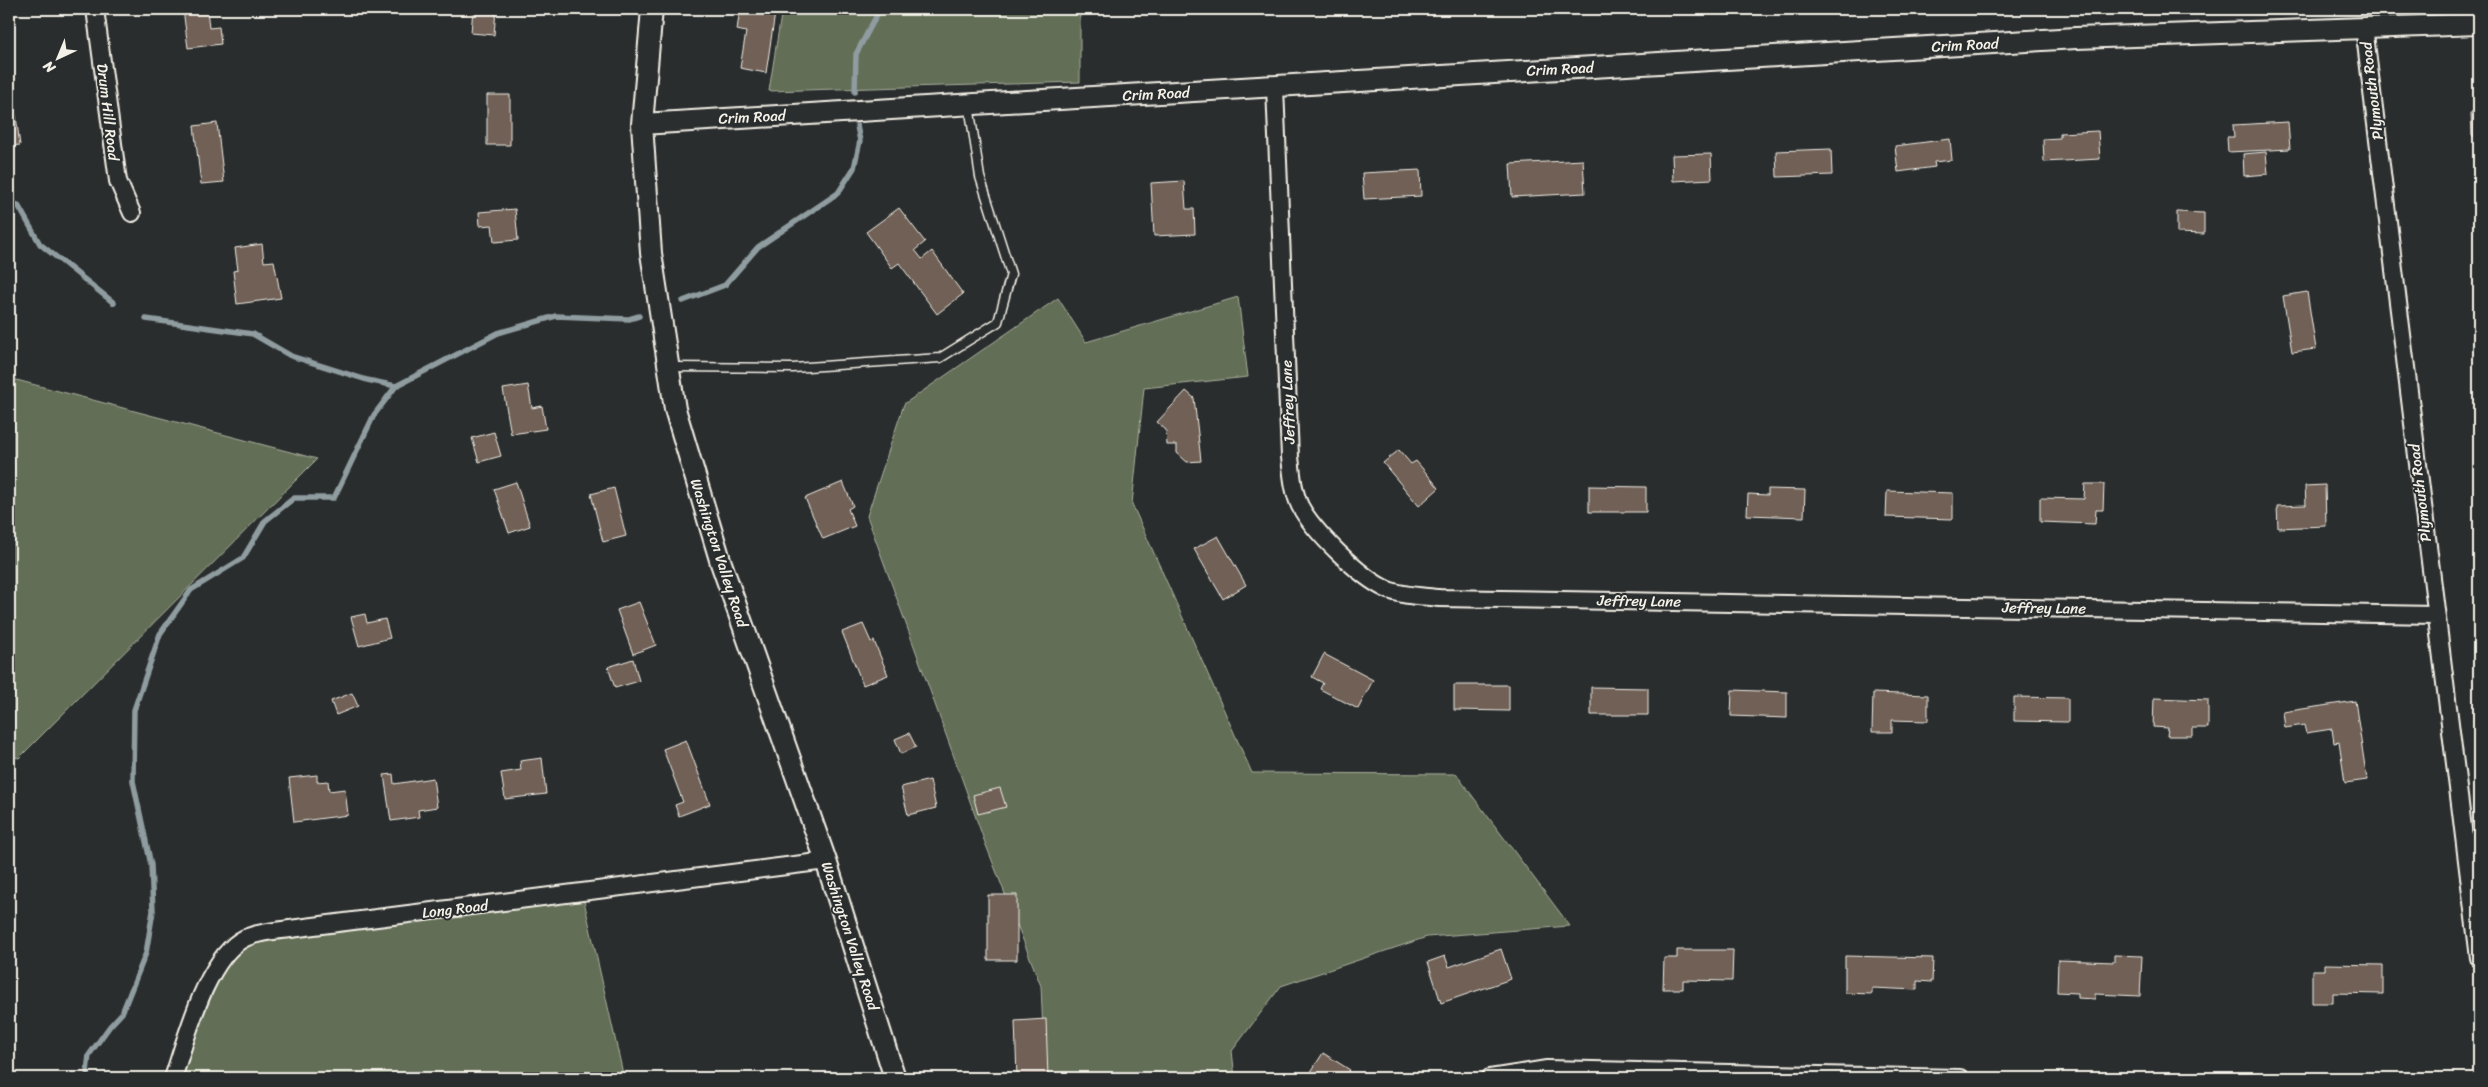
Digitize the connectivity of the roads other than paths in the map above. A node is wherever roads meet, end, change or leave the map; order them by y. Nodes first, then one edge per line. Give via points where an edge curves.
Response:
1 (95, 9) edge
2 (652, 9) edge
3 (2479, 24) edge
4 (2364, 27) junction
5 (1275, 86) junction
6 (969, 105) junction
7 (642, 124) junction
8 (132, 213) dead end
9 (668, 367) junction
10 (2435, 616) junction
11 (826, 861) junction
12 (2479, 958) edge
13 (173, 1078) edge
14 (895, 1078) edge
15 (1490, 1078) edge
16 (1960, 1078) edge

1 - 8 street, Drum Hill Road via 118,181
2 - 7 street, Washington Valley Road
3 - 4 street, Crim Road
4 - 5 street, Crim Road via 2058,39
4 - 10 street, Plymouth Road
5 - 6 street, Crim Road
5 - 10 street, Jeffrey Lane via 1290,458 1294,488 1312,527 1368,578 1386,589 1448,598
6 - 7 street, Crim Road
6 - 9 lane via 980,177 1011,274 998,322 940,358 793,368
7 - 9 street, Washington Valley Road via 651,253
9 - 11 street, Washington Valley Road via 675,409 716,546
10 - 12 street, Plymouth Road
11 - 13 street, Long Road via 290,929 246,938 229,949 207,985
11 - 14 street, Washington Valley Road
15 - 16 street via 1547,1069

